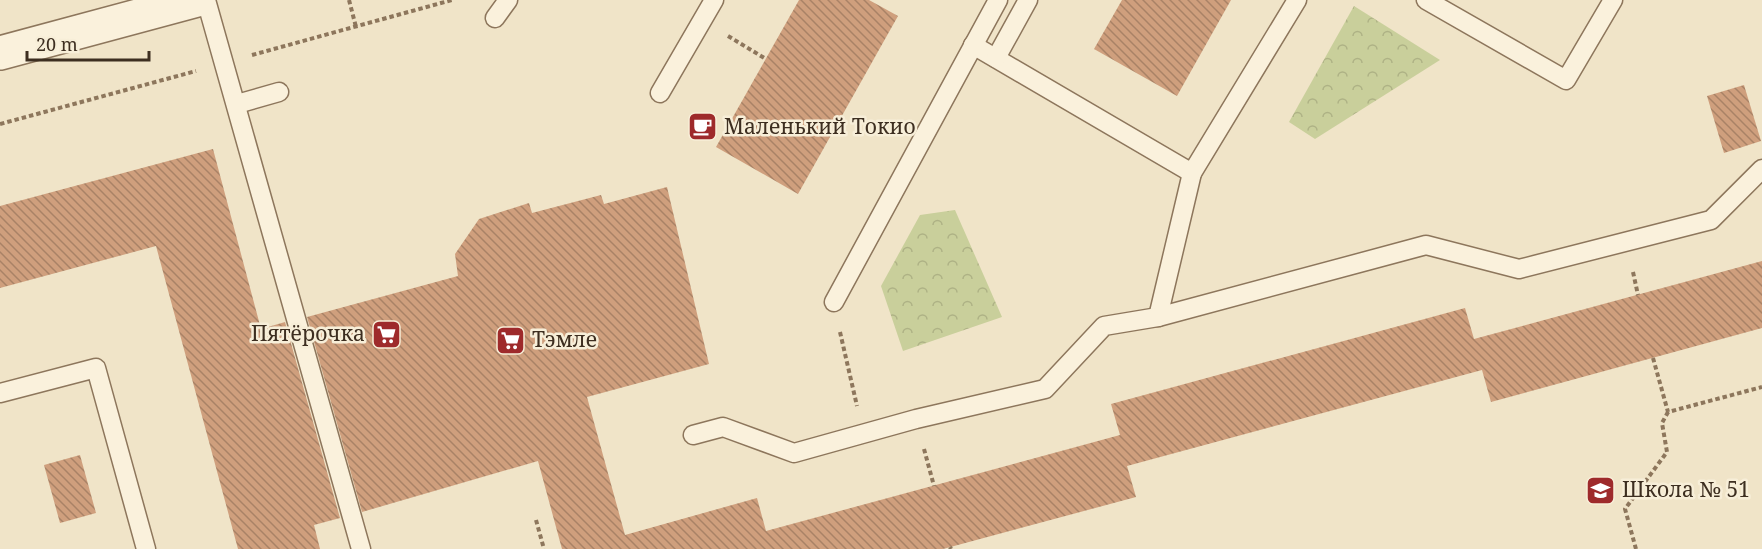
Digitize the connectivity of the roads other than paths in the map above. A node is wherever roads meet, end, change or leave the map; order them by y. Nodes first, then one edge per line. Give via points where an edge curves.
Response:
1 (197, 0) edge
2 (206, 0) edge
3 (508, 0) edge
4 (714, 0) edge
5 (998, 0) edge
6 (1028, 0) edge
7 (1298, 0) edge
8 (1426, 0) edge
9 (1613, 0) edge
10 (495, 18) dead end
11 (973, 45) junction
12 (0, 53) edge
13 (996, 58) junction
14 (279, 92) dead end
15 (660, 93) dead end
16 (237, 104) junction
17 (1762, 169) edge
18 (1192, 173) junction
19 (834, 302) road end
20 (1158, 316) junction
21 (0, 393) edge
22 (693, 435) dead end
23 (146, 549) edge
24 (360, 549) edge

1 - 12 street
2 - 16 lane
3 - 10 lane
4 - 15 lane
5 - 11 lane
6 - 13 lane
7 - 18 lane
8 - 9 lane via 1566,80
11 - 13 lane
11 - 19 lane
13 - 18 lane
14 - 16 lane
16 - 24 lane
17 - 20 lane via 1711,220 1519,269 1426,245
18 - 20 lane
20 - 22 lane via 1104,326 1046,389 794,453 723,427
21 - 23 lane via 96,368

